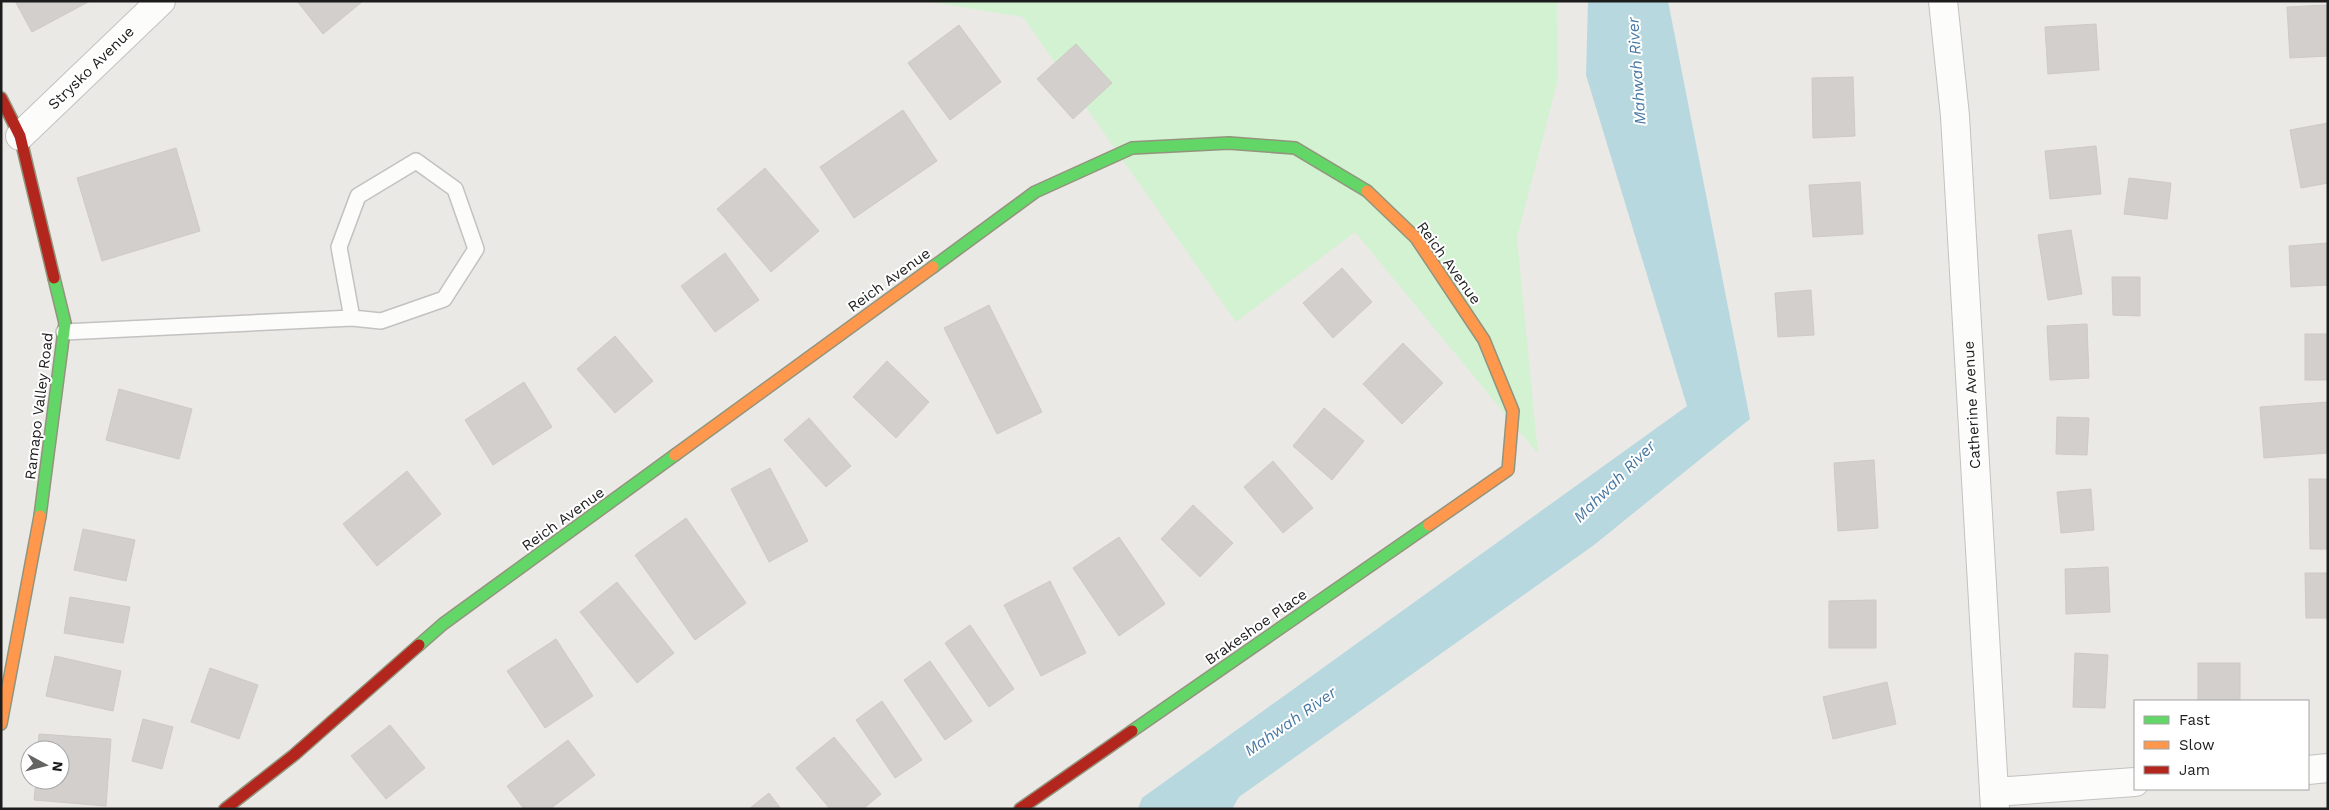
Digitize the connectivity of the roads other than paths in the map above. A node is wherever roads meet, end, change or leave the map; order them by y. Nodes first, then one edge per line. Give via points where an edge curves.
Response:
1 (161, 1) edge
2 (1943, 1) edge
3 (1, 98) edge
4 (20, 136) junction
5 (352, 318) junction
6 (64, 332) junction
7 (1508, 470) joint
8 (1, 724) edge
9 (2328, 768) edge
10 (2309, 770) edge
11 (2134, 782) edge
12 (1995, 800) edge
13 (225, 809) edge
14 (1020, 809) edge

1 - 4 street, Strysko Avenue
2 - 12 street, Catherine Avenue via 1955,116
3 - 4 street, Ramapo Valley Road
4 - 6 street, Ramapo Valley Road via 65,323
5 - 5 lane via 381,321 444,299 476,249 456,189 416,161 358,196 339,247
5 - 6 lane
6 - 8 street, Ramapo Valley Road via 39,527
7 - 13 street, Reich Avenue via 1513,410 1484,340 1416,238 1370,192 1295,148 1228,143 1132,148 1035,192 443,624 294,756
7 - 14 street, Brakeshoe Place
9 - 10 street
11 - 12 street

